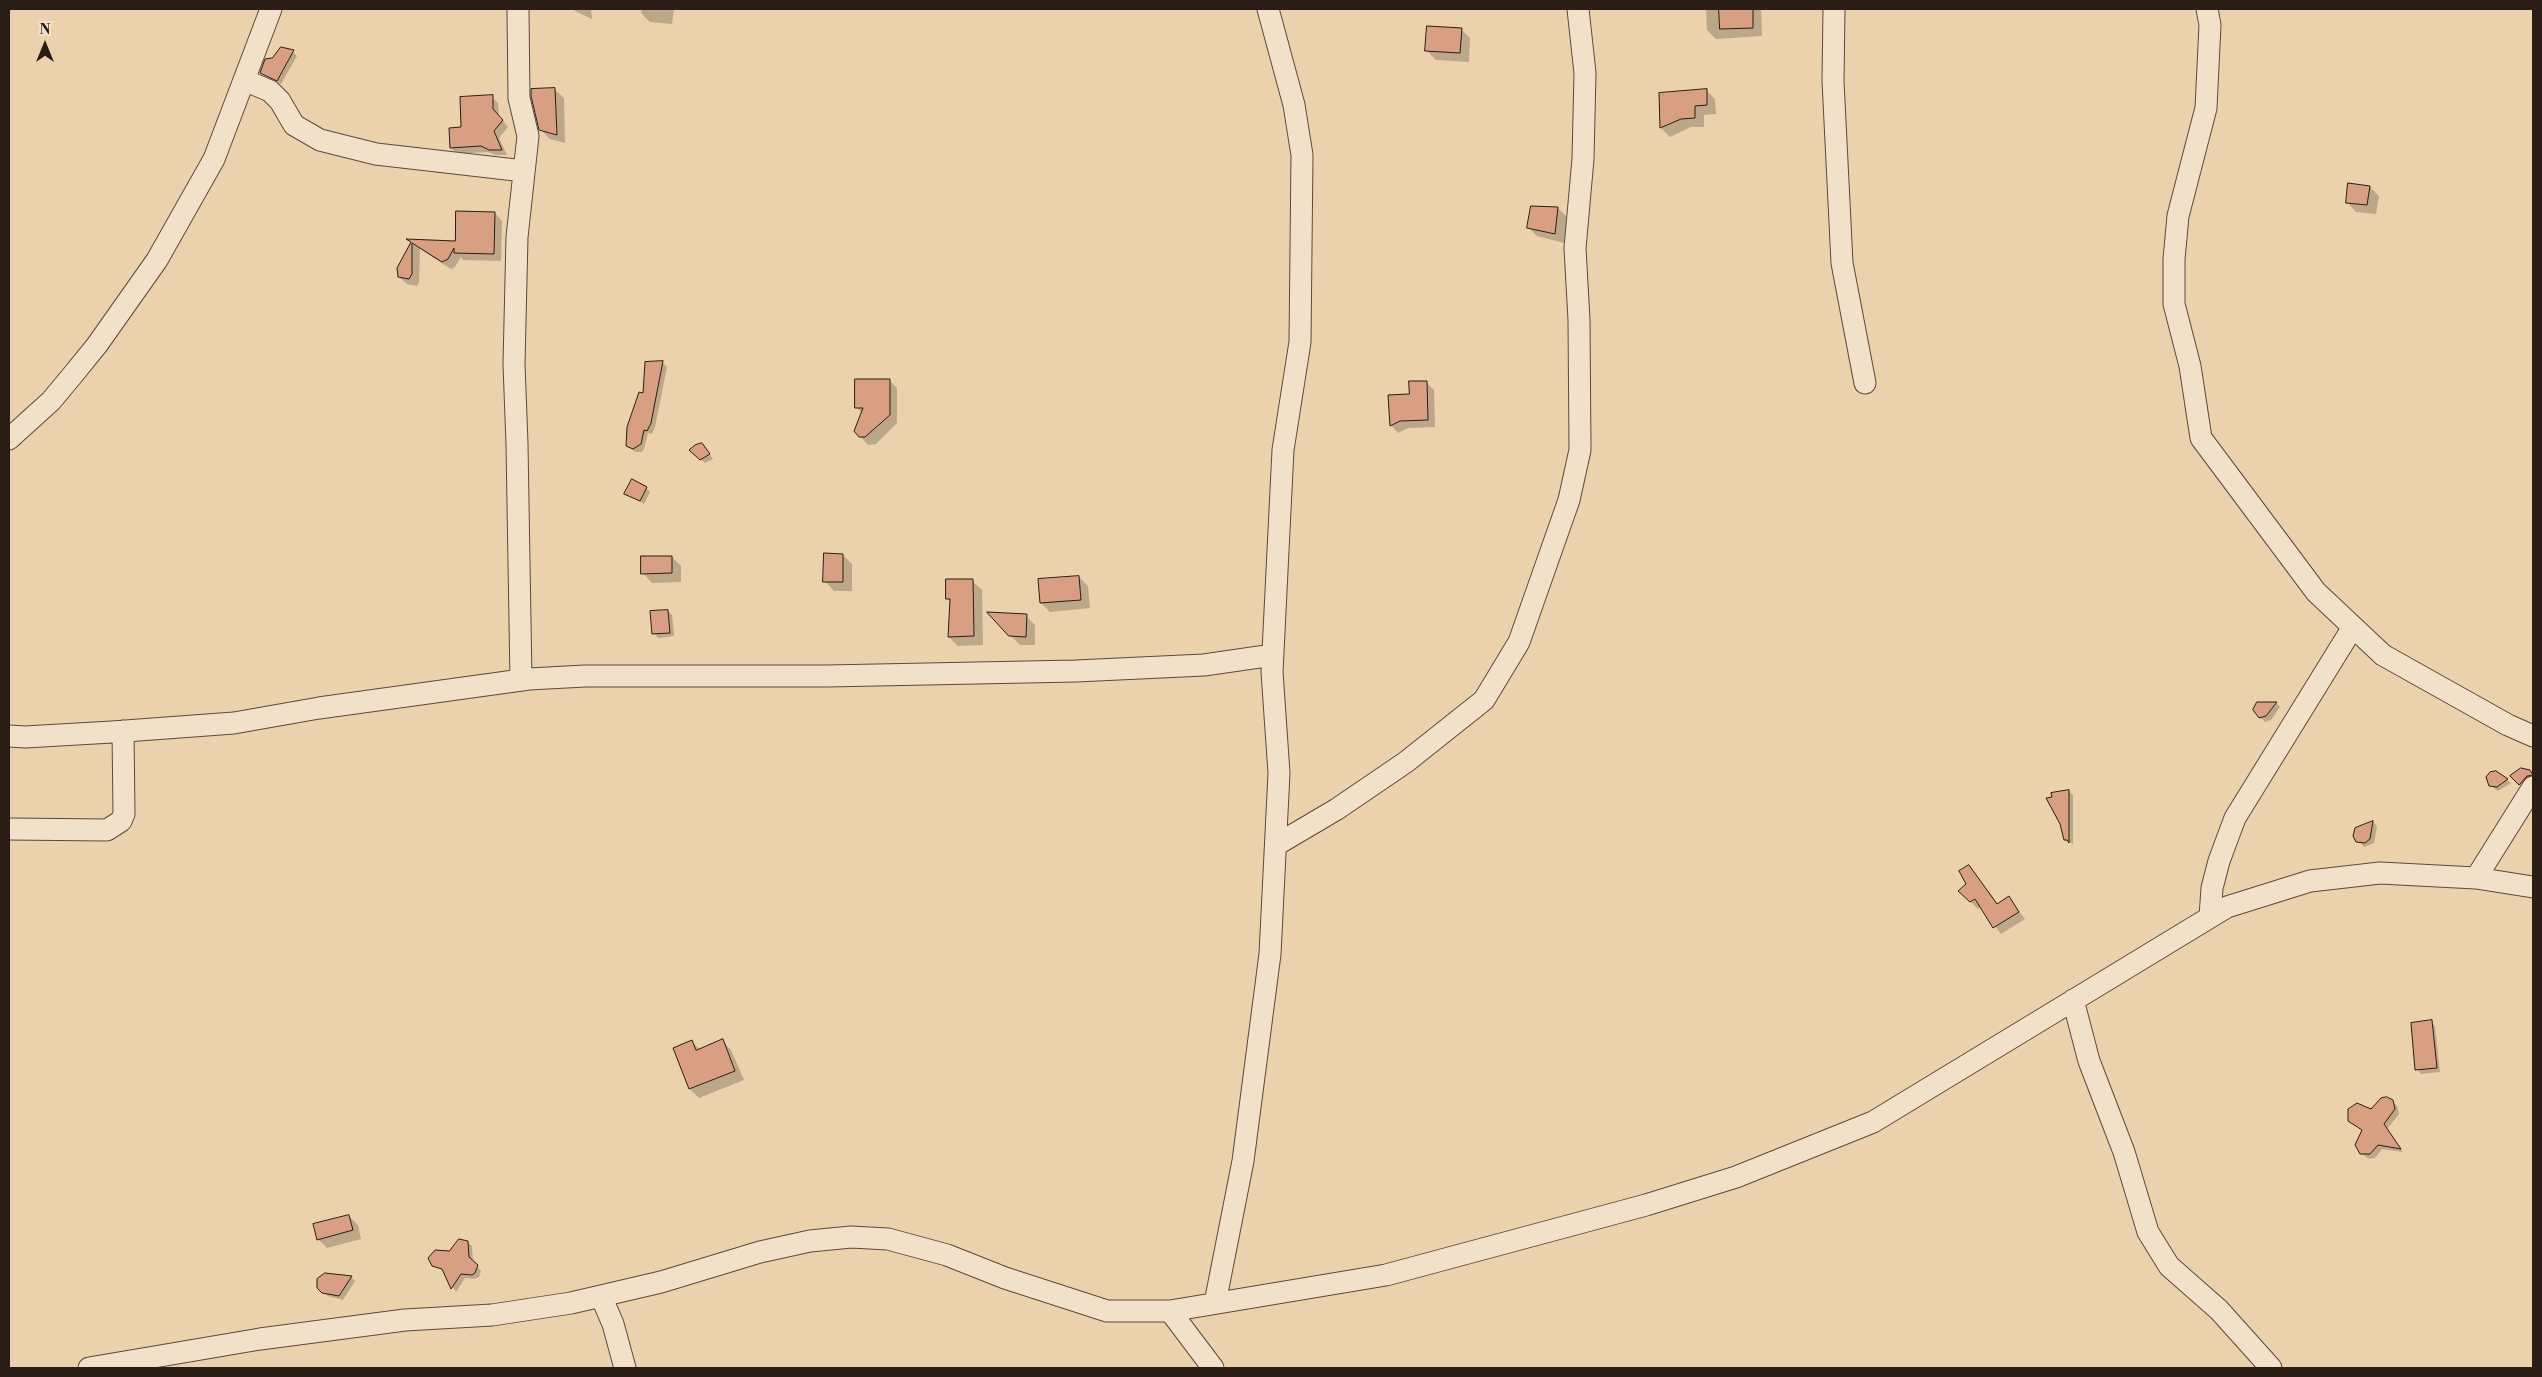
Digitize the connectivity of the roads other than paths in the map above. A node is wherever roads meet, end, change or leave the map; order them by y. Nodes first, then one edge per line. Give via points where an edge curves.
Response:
1 (271, 9) edge
2 (518, 9) edge
3 (1268, 9) edge
4 (1578, 9) edge
5 (1834, 9) edge
6 (2207, 9) edge
7 (244, 80) junction
8 (524, 171) junction
9 (1865, 383) dead end
10 (9, 439) edge
11 (2353, 626) junction
12 (1273, 655) junction
13 (521, 680) junction
14 (122, 731) junction
15 (9, 736) edge
16 (2533, 736) edge
17 (2533, 787) edge
18 (9, 829) edge
19 (1276, 844) junction
20 (2476, 878) junction
21 (2533, 887) edge
22 (2210, 917) junction
23 (2073, 1000) junction
24 (601, 1296) junction
25 (1215, 1303) junction
26 (1170, 1311) junction
27 (89, 1368) edge
28 (625, 1368) edge
29 (1213, 1368) edge
30 (2271, 1368) edge

1 - 7 street
2 - 8 street via 519,98 528,136
3 - 12 street via 1294,105 1302,155 1300,342 1283,450
4 - 19 street via 1585,73 1583,159 1575,248 1580,450 1569,500 1519,642 1484,700 1406,762 1337,809
5 - 9 street via 1833,81 1842,263
6 - 11 street via 2210,25 2206,108 2178,216 2174,259 2174,304 2190,366 2201,438 2316,592
7 - 8 street via 270,91 294,125 320,140 376,154
7 - 10 street via 214,159 157,260 66,383
8 - 13 street via 517,237 514,364
11 - 16 street via 2383,655
11 - 22 street via 2235,818 2212,888
12 - 13 street via 1204,665 1076,671 585,676
12 - 19 street via 1279,773
13 - 14 street via 234,723
14 - 15 street
14 - 18 street via 124,814 121,822 107,830
17 - 20 street
19 - 25 street via 1270,954 1245,1151
20 - 21 street
20 - 22 street via 2380,873 2310,881 2227,906
22 - 23 street
23 - 25 street via 1873,1122 1736,1177 1646,1205 1386,1275
23 - 30 street via 2089,1061 2124,1152 2148,1232 2169,1266 2219,1310
24 - 26 street via 768,1250 851,1237 888,1239 947,1255 1005,1278 1107,1311
24 - 27 street via 492,1315 405,1320 260,1338
24 - 28 street via 613,1324
25 - 26 street
26 - 29 street

